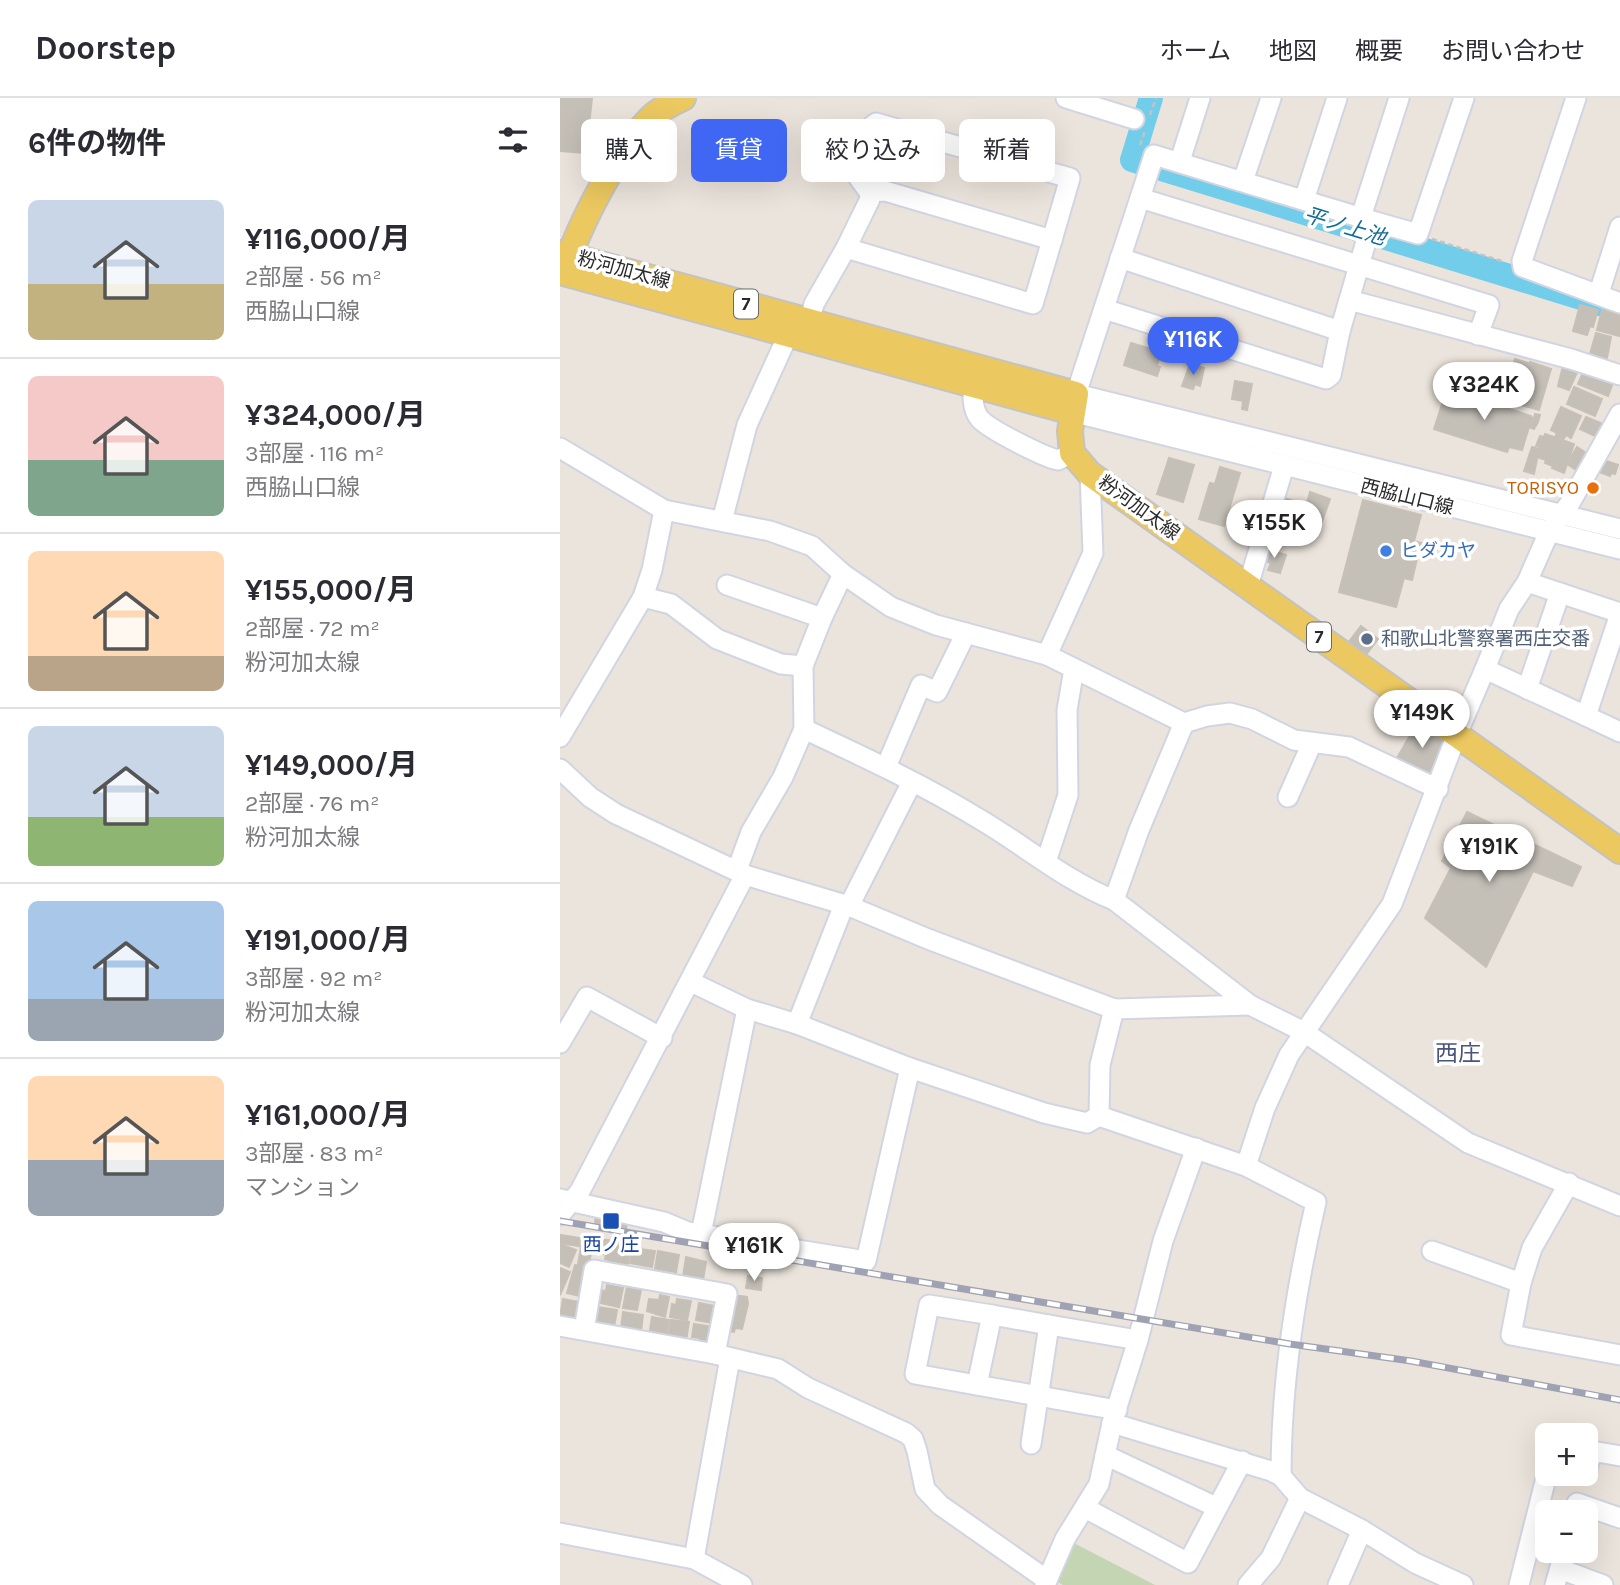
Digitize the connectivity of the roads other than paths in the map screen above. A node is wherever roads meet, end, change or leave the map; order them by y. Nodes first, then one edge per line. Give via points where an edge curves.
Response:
1 (683, 98) edge
2 (1066, 98) edge
3 (1200, 98) edge
4 (1271, 98) edge
5 (1337, 98) edge
6 (1399, 98) edge
7 (1464, 98) edge
8 (1576, 98) edge
9 (1110, 104) edge
10 (1134, 119) dead end
11 (1180, 161) junction
12 (1243, 181) junction
13 (869, 192) junction
14 (1140, 198) junction
15 (1304, 200) junction
16 (1367, 226) junction
17 (1620, 227) edge
18 (1052, 240) junction
19 (846, 248) junction
20 (1120, 258) junction
21 (563, 263) edge
22 (1359, 265) junction
23 (1599, 293) junction
24 (1349, 300) junction
25 (1620, 303) edge
26 (1104, 309) junction
27 (1340, 331) junction
28 (800, 332) junction
29 (1478, 335) junction
30 (1620, 375) edge
31 (974, 387) junction
32 (1074, 403) junction
33 (1617, 424) edge
34 (560, 449) edge
35 (1072, 453) junction
36 (1284, 466) junction
37 (1090, 474) junction
38 (664, 510) junction
39 (1561, 514) junction
40 (722, 521) junction
41 (1620, 529) edge
42 (1549, 532) junction
43 (1620, 549) edge
44 (843, 575) junction
45 (1527, 582) junction
46 (727, 585) dead end
47 (1248, 586) junction
48 (1560, 593) junction
49 (643, 597) junction
50 (1620, 614) edge
51 (822, 618) junction
52 (966, 633) junction
53 (1047, 655) junction
54 (803, 666) junction
55 (1074, 669) junction
56 (1485, 669) junction
57 (1527, 689) junction
58 (1586, 716) junction
59 (1184, 723) junction
60 (804, 729) junction
61 (1620, 732) edge
62 (1457, 734) junction
63 (560, 737) edge
64 (1312, 743) junction
65 (886, 768) junction
66 (560, 769) edge
67 (912, 782) junction
68 (1438, 789) junction
69 (1288, 797) dead end
70 (1620, 851) edge
71 (1046, 862) junction
72 (741, 873) junction
73 (1114, 901) junction
74 (847, 905) junction
75 (691, 982) junction
76 (1250, 1005) junction
77 (747, 1009) junction
78 (1114, 1009) junction
79 (797, 1024) junction
80 (1304, 1032) junction
81 (662, 1038) junction
82 (560, 1043) edge
83 (910, 1068) junction
84 (1099, 1116) junction
85 (1196, 1148) junction
86 (1246, 1166) junction
87 (1569, 1183) junction
88 (564, 1206) edge
89 (1620, 1206) edge
90 (701, 1234) junction
91 (1432, 1251) dead end
92 (1521, 1283) junction
93 (992, 1315) junction
94 (1049, 1325) junction
95 (560, 1326) edge
96 (584, 1330) junction
97 (1138, 1340) junction
98 (1620, 1355) edge
99 (723, 1356) junction
100 (977, 1385) junction
101 (1040, 1396) junction
102 (1115, 1416) junction
103 (1031, 1444) dead end
104 (1598, 1452) edge
105 (1105, 1455) junction
106 (1620, 1456) edge
107 (1242, 1461) junction
108 (1281, 1476) junction
109 (1544, 1486) edge
110 (1300, 1498) junction
111 (1216, 1507) junction
112 (1085, 1508) junction
113 (1598, 1513) edge
114 (1620, 1518) edge
115 (1362, 1530) junction
116 (560, 1532) edge
117 (694, 1559) junction
118 (1560, 1568) edge
119 (1046, 1583) edge
120 (742, 1585) edge
121 (1248, 1585) edge
122 (1338, 1585) edge
123 (1463, 1585) edge
124 (1519, 1585) edge
125 (1603, 1585) edge

1 - 21 main road via 647,120 619,159
2 - 9 street
3 - 11 street
4 - 12 street
5 - 15 street
6 - 16 street
7 - 16 street via 1418,234
8 - 23 street via 1522,261 1523,267
9 - 10 street
11 - 12 street
11 - 14 street via 1154,155
12 - 15 street
13 - 18 street via 884,191
13 - 18 street via 853,170 872,126 883,123 1070,178
13 - 19 street via 870,199
14 - 20 street
14 - 22 street
15 - 16 street
16 - 22 street
17 - 23 street
18 - 19 street via 1033,303
19 - 28 street
20 - 26 street
20 - 27 street
21 - 28 main road, 粉河加太線 / 7
22 - 24 street
22 - 29 street via 1489,305
23 - 25 street
24 - 27 street
24 - 29 street
26 - 27 street via 1326,379 1331,375
26 - 32 street
28 - 31 main road, 粉河加太線 / 7
28 - 32 main road, 粉河加太線 / 7
28 - 40 street via 747,425
29 - 30 street
31 - 32 main road, 粉河加太線 / 7
31 - 35 street via 972,399 980,419 1045,457 1058,460
32 - 35 main road
32 - 36 street, 西脇山口線
32 - 39 street, 西脇山口線
33 - 39 street
34 - 38 street
35 - 37 main road, 粉河加太線 / 7
36 - 42 street, 西脇山口線
36 - 47 street
37 - 47 main road, 粉河加太線 / 7
37 - 53 street via 1093,553
38 - 40 street
38 - 49 street
39 - 41 street, 西脇山口線
39 - 42 street
40 - 44 street via 812,546
42 - 43 street, 西脇山口線
42 - 45 street
44 - 51 street
44 - 52 street via 891,607
45 - 48 street
45 - 56 street via 1509,609
46 - 51 street
47 - 62 main road, 粉河加太線 / 7
48 - 50 street
48 - 57 street
49 - 54 street via 671,604 717,639 781,664
49 - 63 street
50 - 58 street
51 - 54 street
52 - 53 street
52 - 65 street via 937,692 921,685
53 - 55 street
54 - 60 street
55 - 59 street
55 - 71 street via 1067,710 1068,795
56 - 57 street
56 - 62 street
57 - 58 street
58 - 61 street
59 - 64 street via 1230,713
59 - 73 street
60 - 65 street
60 - 72 street via 751,832
62 - 68 street
62 - 70 main road, 粉河加太線 / 7
64 - 68 street via 1349,747
64 - 69 street
65 - 67 street
66 - 72 street via 616,814
67 - 71 street via 981,819
67 - 74 street
68 - 80 street via 1392,904
71 - 73 street
72 - 74 street
72 - 75 street
73 - 76 street
74 - 78 street
74 - 79 street
75 - 77 street
75 - 81 street
76 - 78 street
76 - 80 street
77 - 79 street
77 - 90 street
78 - 84 street via 1100,1065
79 - 83 street
80 - 86 street via 1265,1108
80 - 87 street via 1468,1143
81 - 82 street via 587,997
81 - 88 street via 580,1191
83 - 84 street via 1074,1122 1087,1123
83 - 90 street via 866,1261
84 - 85 street
85 - 86 street
85 - 97 street via 1163,1241
86 - 108 street via 1315,1202 1290,1343 1280,1438
87 - 89 street
87 - 92 street via 1532,1248
88 - 90 street via 664,1222
91 - 92 street
92 - 98 street via 1511,1335
93 - 94 street
93 - 100 street
93 - 100 street via 929,1305 915,1374
94 - 97 street
94 - 101 street
95 - 96 street
96 - 99 street
96 - 99 street via 594,1270 727,1294
97 - 102 street
99 - 117 street
99 - 119 street via 778,1369 808,1388 906,1433 913,1439 925,1489
100 - 101 street
101 - 102 street
101 - 103 street
102 - 105 street
102 - 107 street
104 - 106 street
105 - 111 street
105 - 112 street via 1100,1485
107 - 108 street
107 - 111 street
108 - 110 street
109 - 124 street
110 - 115 street
110 - 121 street via 1270,1558
111 - 112 street via 1188,1563
112 - 119 street
113 - 114 street
115 - 122 street
115 - 123 street via 1415,1563
116 - 117 street
117 - 120 street
118 - 125 street

